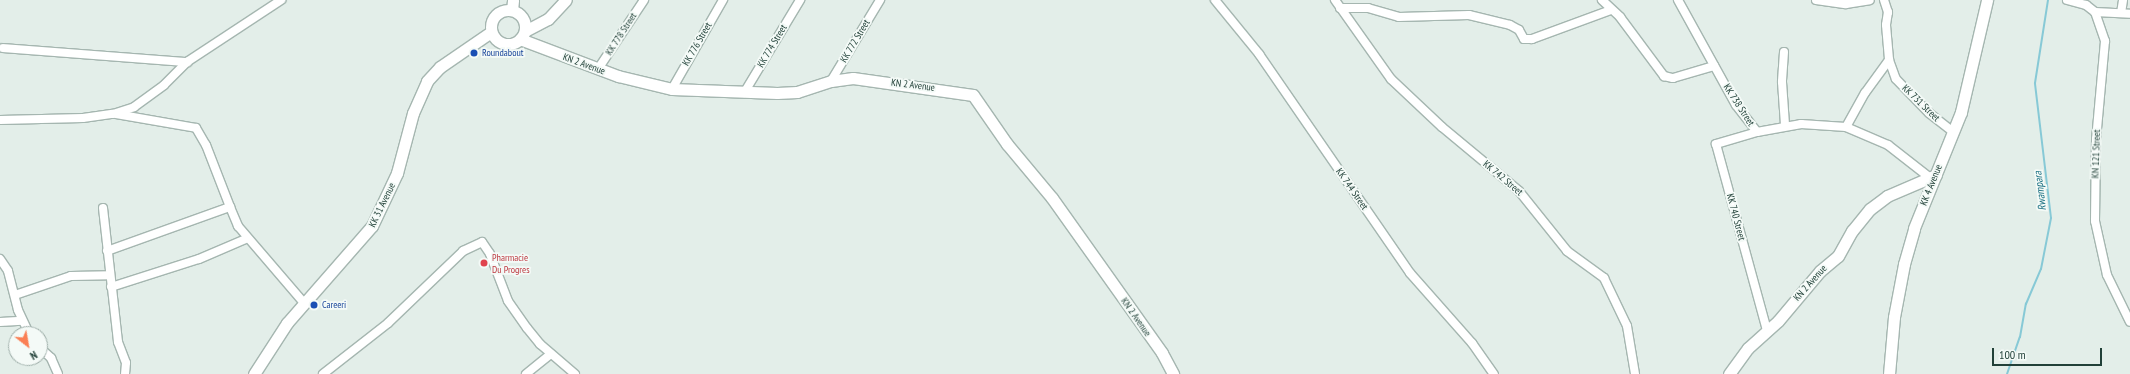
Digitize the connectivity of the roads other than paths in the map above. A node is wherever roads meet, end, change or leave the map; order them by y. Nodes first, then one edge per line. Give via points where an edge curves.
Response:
1 (281, 0) edge
2 (566, 0) edge
3 (644, 0) edge
4 (723, 0) edge
5 (800, 0) edge
6 (880, 0) edge
7 (1215, 0) edge
8 (1335, 0) edge
9 (1602, 0) edge
10 (1678, 0) edge
11 (1816, 0) edge
12 (1870, 0) edge
13 (1884, 0) edge
14 (1987, 0) edge
15 (2067, 0) edge
16 (2123, 0) edge
17 (512, 5) edge
18 (1340, 8) junction
19 (1611, 10) junction
20 (2095, 12) junction
21 (2121, 13) junction
22 (2130, 14) edge
23 (491, 32) junction
24 (522, 35) junction
25 (3, 48) dead end
26 (1784, 52) dead end
27 (1889, 60) junction
28 (187, 62) junction
29 (1714, 66) junction
30 (598, 69) junction
31 (831, 81) junction
32 (672, 89) junction
33 (744, 93) junction
34 (113, 114) junction
35 (0, 120) edge
36 (1785, 125) junction
37 (1846, 127) junction
38 (1757, 132) junction
39 (1953, 132) junction
40 (1932, 176) junction
41 (230, 207) junction
42 (103, 208) dead end
43 (248, 238) junction
44 (107, 251) junction
45 (0, 259) edge
46 (110, 275) junction
47 (111, 287) junction
48 (15, 295) junction
49 (304, 303) junction
50 (22, 321) junction
51 (0, 322) edge
52 (2130, 322) edge
53 (25, 326) edge
54 (1767, 330) junction
55 (551, 354) junction
56 (48, 355) edge
57 (58, 374) edge
58 (125, 374) edge
59 (254, 374) edge
60 (324, 374) edge
61 (526, 374) edge
62 (575, 374) edge
63 (1173, 374) edge
64 (1494, 374) edge
65 (1635, 374) edge
66 (1729, 374) edge
67 (1889, 374) edge

1 - 28 street
2 - 24 street via 548,19
3 - 30 street, KK 778 Street
4 - 32 street, KK 776 Street
5 - 33 street, KK 774 Street
6 - 31 street, KK 772 Street
7 - 64 street, KK 744 Street via 1259,54 1410,273 1472,343
8 - 18 street, KK 742 Street
9 - 19 street
10 - 29 street, KK 738 Street
11 - 12 street via 1846,4
13 - 27 street, KK 731 Street via 1888,12 1886,25
14 - 39 street, KK 4 Avenue via 1974,64
15 - 20 street via 2086,5
16 - 21 street
17 - 23 street via 495,15 490,23
17 - 24 street via 522,18
18 - 19 street via 1368,8 1399,17 1469,15 1510,25 1519,30 1524,39 1532,39
18 - 65 street, KK 742 Street via 1391,79 1442,127 1520,191 1567,251 1604,278 1628,326
19 - 29 street via 1620,17 1664,76 1673,78
20 - 21 street
20 - 52 street, KN 121 Street via 2104,41 2096,139 2095,221 2107,275
21 - 22 street
23 - 24 street via 496,40 504,44 512,44
23 - 49 street, KK 31 Avenue via 440,67 426,81 413,113 397,173 372,226
24 - 30 street, KN 2 Avenue
25 - 28 street
26 - 36 street via 1782,82
27 - 37 street via 1864,93
27 - 39 street, KK 731 Street via 1896,79 1929,114
28 - 34 street via 146,100
29 - 38 street, KK 738 Street via 1736,105
30 - 32 street, KN 2 Avenue
31 - 33 street, KN 2 Avenue via 797,92
31 - 63 street, KN 2 Avenue via 852,78 972,95 1007,144 1052,198 1157,347
32 - 33 street, KN 2 Avenue
34 - 35 street via 83,118
34 - 41 street via 196,128 206,145
36 - 37 street, KK 738 Street via 1828,124
36 - 38 street, KK 738 Street
37 - 40 street, KK 738 Street via 1888,145
38 - 54 street, KK 740 Street via 1716,144
39 - 40 street, KK 4 Avenue
40 - 54 street, KN 2 Avenue via 1887,196 1870,209 1852,231 1838,256 1820,271
40 - 67 street, KK 4 Avenue via 1904,264 1894,317
41 - 43 street via 238,226
41 - 44 street
42 - 44 street
43 - 47 street via 192,262
43 - 49 street
44 - 46 street
45 - 48 street via 8,271
46 - 47 street
46 - 48 street via 71,276
47 - 58 street via 118,342 126,363
48 - 50 street
49 - 59 street, KK 31 Avenue via 287,323
50 - 51 street
50 - 53 street
54 - 66 street, KN 2 Avenue via 1748,348
55 - 60 street via 527,328 508,301 490,254 482,242 463,250 388,323
55 - 61 street
55 - 62 street
56 - 57 street

